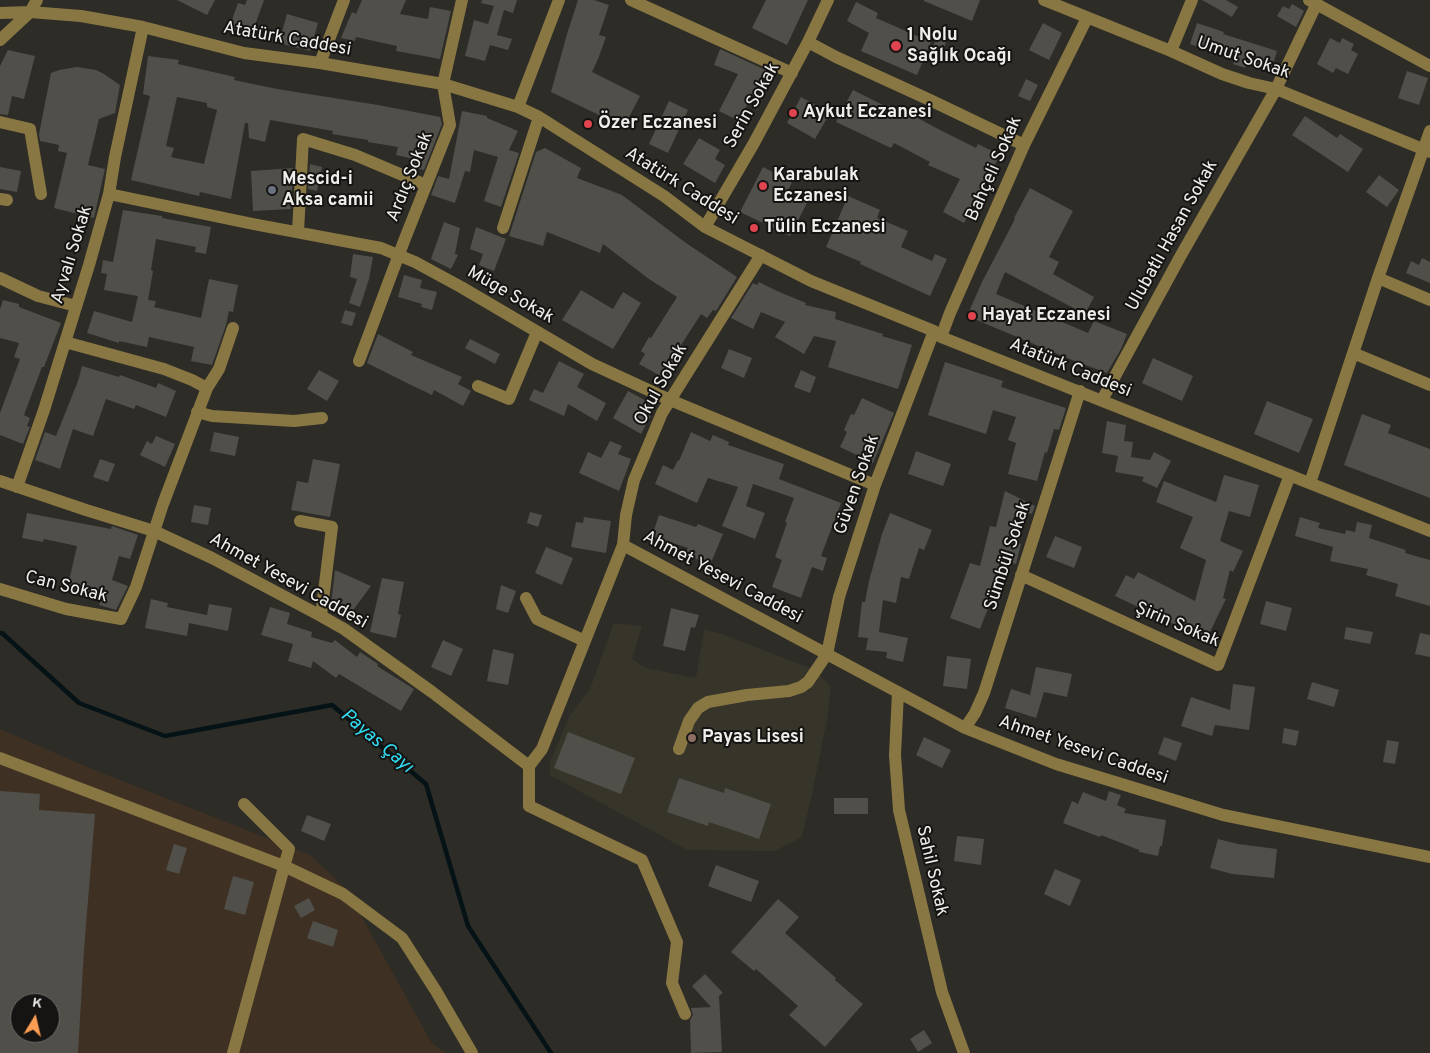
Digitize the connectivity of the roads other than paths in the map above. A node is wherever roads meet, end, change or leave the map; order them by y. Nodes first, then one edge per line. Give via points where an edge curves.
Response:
1 (37, 0) edge
2 (344, 0) edge
3 (462, 0) edge
4 (559, 0) edge
5 (632, 0) edge
6 (828, 0) edge
7 (1044, 0) edge
8 (1192, 0) edge
9 (1313, 2) edge
10 (30, 12) junction
11 (0, 13) edge
12 (1087, 18) junction
13 (143, 27) junction
14 (0, 40) edge
15 (808, 42) junction
16 (1170, 51) junction
17 (320, 63) junction
18 (1430, 66) edge
19 (792, 73) junction
20 (443, 84) junction
21 (1276, 89) junction
22 (518, 107) junction
23 (539, 117) junction
24 (0, 122) edge
25 (1430, 132) edge
26 (1024, 145) junction
27 (1427, 150) edge
28 (426, 185) junction
29 (41, 194) dead end
30 (109, 194) junction
31 (705, 227) junction
32 (503, 228) dead end
33 (298, 232) junction
34 (761, 254) junction
35 (399, 255) junction
36 (0, 278) edge
37 (1378, 278) junction
38 (1430, 300) edge
39 (76, 306) junction
40 (233, 328) dead end
41 (536, 332) junction
42 (938, 334) junction
43 (65, 342) junction
44 (1353, 353) junction
45 (359, 361) dead end
46 (1430, 385) edge
47 (478, 386) dead end
48 (207, 388) junction
49 (1080, 391) junction
50 (670, 400) junction
51 (1102, 400) junction
52 (196, 412) junction
53 (322, 418) dead end
54 (1290, 476) junction
55 (0, 481) edge
56 (1310, 483) junction
57 (875, 485) junction
58 (17, 487) junction
59 (300, 521) dead end
60 (1430, 530) edge
61 (154, 532) junction
62 (623, 545) junction
63 (1021, 575) junction
64 (0, 589) edge
65 (526, 598) dead end
66 (321, 616) junction
67 (585, 642) junction
68 (826, 654) junction
69 (898, 692) junction
70 (965, 728) junction
71 (679, 749) dead end
72 (0, 758) edge
73 (528, 766) junction
74 (244, 804) dead end
75 (1430, 857) edge
76 (284, 866) junction
77 (685, 1014) dead end
78 (233, 1053) edge
79 (472, 1053) edge
80 (964, 1053) edge

1 - 10 street
2 - 17 street
3 - 20 street, Ardıç Sokak
4 - 22 street
5 - 19 street
6 - 15 street, Serin Sokak
7 - 12 street, Umut Sokak
8 - 16 street
9 - 18 street
9 - 21 street, Ulubatlı Hasan Sokak
10 - 11 street, Atatürk Caddesi
10 - 13 street, Atatürk Caddesi via 81,16
10 - 14 street
12 - 16 street, Umut Sokak
12 - 26 street, Bahçeli Sokak
13 - 17 street, Atatürk Caddesi via 244,53
13 - 30 street, Ayvalı Sokak
15 - 19 street, Serin Sokak
15 - 26 street
16 - 21 street, Umut Sokak via 1231,77
17 - 20 street, Atatürk Caddesi
19 - 31 street, Serin Sokak
20 - 22 street, Atatürk Caddesi
20 - 28 street, Ardıç Sokak via 450,125
21 - 27 street, Umut Sokak
21 - 51 street, Ulubatlı Hasan Sokak
22 - 23 street, Atatürk Caddesi
23 - 31 street, Atatürk Caddesi via 664,196
23 - 32 street
24 - 29 street via 30,129
25 - 27 street
26 - 42 street, Bahçeli Sokak
27 - 37 street
28 - 33 street via 355,155 303,139
28 - 35 street, Ardıç Sokak
30 - 33 street, Müge Sokak
30 - 39 street, Ayvalı Sokak
31 - 34 street, Atatürk Caddesi
33 - 35 street, Müge Sokak via 380,248
34 - 42 street, Atatürk Caddesi via 812,281
34 - 50 street, Okul Sokak
35 - 41 street, Müge Sokak
35 - 45 street, Ardıç Sokak
36 - 39 street via 38,296
37 - 38 street
37 - 44 street
39 - 43 street, Ayvalı Sokak
40 - 48 street via 219,369
41 - 47 street via 509,398
41 - 50 street, Müge Sokak via 592,364
42 - 49 street, Atatürk Caddesi
42 - 57 street, Güven Sokak
43 - 48 street via 164,369
43 - 58 street, Ayvalı Sokak
44 - 46 street
44 - 56 street
48 - 52 street
49 - 51 street, Atatürk Caddesi
49 - 63 street, Sümbül Sokak
50 - 57 street, Müge Sokak
50 - 62 street, Okul Sokak via 634,480
51 - 54 street, Atatürk Caddesi
52 - 53 street via 212,416 294,421
52 - 61 street
54 - 56 street, Atatürk Caddesi
54 - 63 street, Şirin Sokak via 1218,665
55 - 58 street, Ahmet Yesevi Caddesi
56 - 60 street, Atatürk Caddesi
57 - 68 street, Güven Sokak via 839,597
58 - 61 street, Ahmet Yesevi Caddesi
59 - 66 street via 332,527
61 - 64 street, Can Sokak via 121,619 66,609
61 - 66 street, Ahmet Yesevi Caddesi via 212,558
62 - 67 street, Ahmet Yesevi Caddesi
62 - 68 street, Ahmet Yesevi Caddesi
63 - 70 street, Sümbül Sokak via 984,693
65 - 67 street via 537,620
66 - 73 street, Ahmet Yesevi Caddesi via 432,692
67 - 73 street, Ahmet Yesevi Caddesi via 542,749
68 - 69 street, Ahmet Yesevi Caddesi
68 - 71 street, Güven Sokak via 808,682 801,687 708,702 698,708 689,721
69 - 70 street, Ahmet Yesevi Caddesi
69 - 80 street, Sahil Sokak via 895,755 899,810 942,992
70 - 75 street, Ahmet Yesevi Caddesi via 1056,764 1223,815
72 - 76 street
73 - 77 street via 529,806 642,860 677,942 672,983
74 - 76 street via 289,849
76 - 78 street
76 - 79 street via 343,894 402,938

